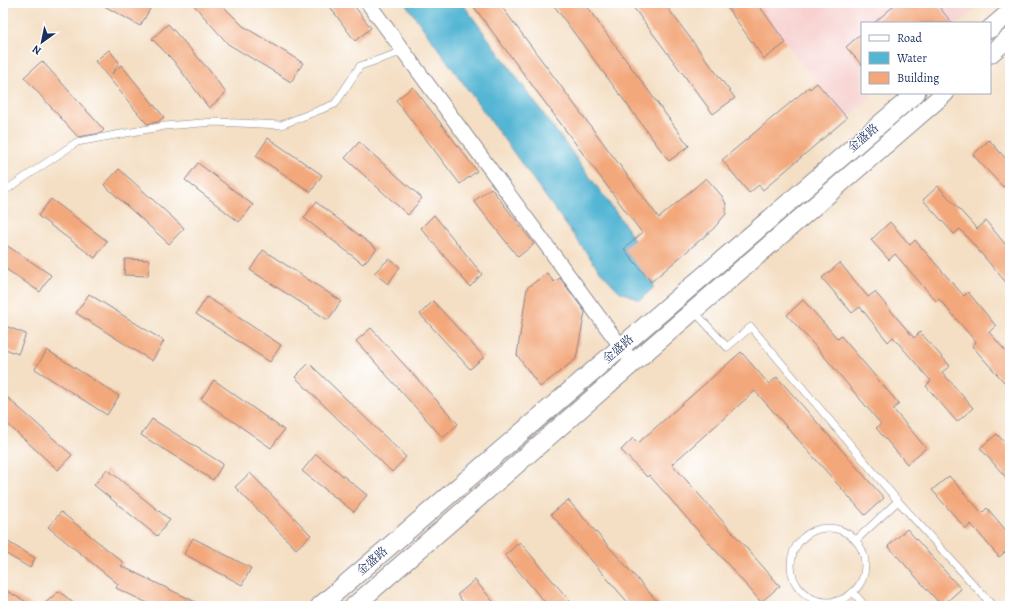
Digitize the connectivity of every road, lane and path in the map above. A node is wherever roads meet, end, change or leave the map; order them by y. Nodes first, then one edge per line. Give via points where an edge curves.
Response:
1 (368, 3) edge
2 (1010, 12) edge
3 (991, 28) edge
4 (1010, 37) edge
5 (404, 51) junction
6 (991, 53) edge
7 (915, 94) edge
8 (944, 94) edge
9 (3, 192) edge
10 (693, 310) junction
11 (621, 347) junction
12 (633, 362) junction
13 (898, 501) junction
14 (856, 540) junction
15 (853, 592) junction
16 (992, 605) dead end
17 (320, 606) edge
18 (354, 606) edge
19 (865, 606) edge

1 - 5 street
2 - 3 street
4 - 6 street
5 - 9 lane via 360,66 335,104 281,125 214,122 165,126 77,142
5 - 11 street
7 - 11 street, 金盛路
8 - 10 street, 金盛路
10 - 12 street, 金盛路
10 - 13 lane via 727,348 751,327
11 - 12 street
11 - 17 street, 金盛路
12 - 18 street, 金盛路
13 - 14 lane
13 - 16 lane
14 - 15 lane via 863,552 865,567 862,581
14 - 15 lane via 844,531 830,528 815,530 803,537 794,549 791,563 793,577 801,590 812,598 826,602 841,600
15 - 19 lane

